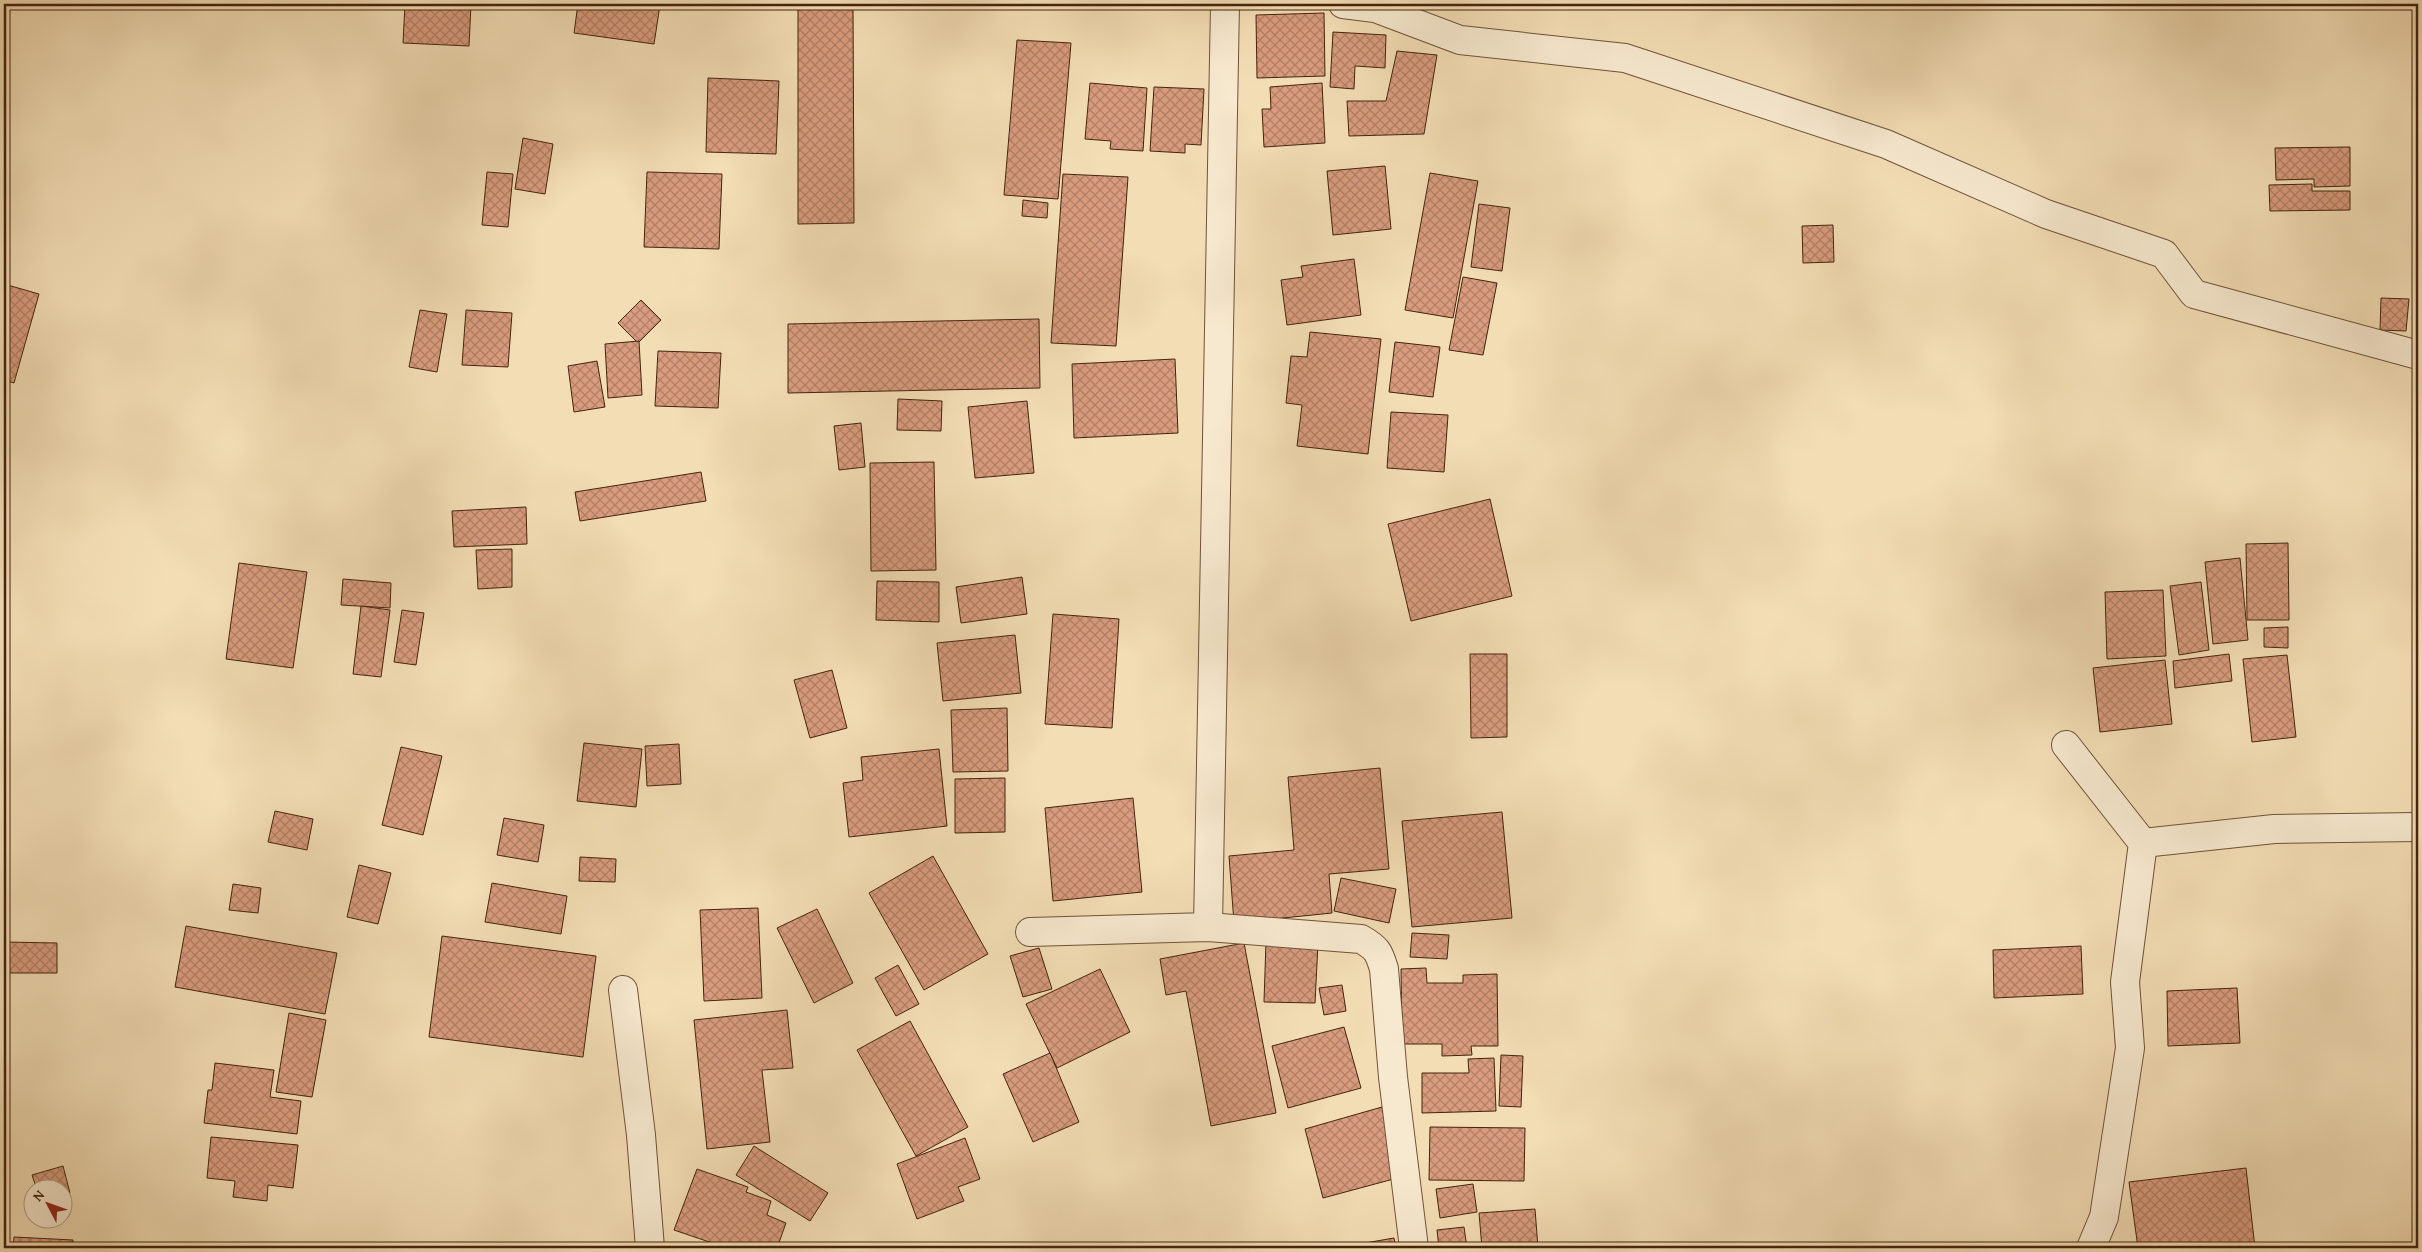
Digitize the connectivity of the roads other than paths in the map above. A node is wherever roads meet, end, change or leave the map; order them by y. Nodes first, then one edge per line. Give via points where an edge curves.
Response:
1 (1225, 4) edge
2 (1344, 4) edge
3 (2418, 355) edge
4 (2066, 745) dead end
5 (2418, 827) edge
6 (2143, 843) junction
7 (1208, 928) junction
8 (1030, 932) dead end
9 (623, 990) dead end
10 (650, 1248) edge
11 (1414, 1248) edge
12 (2091, 1248) edge

1 - 7 street
2 - 3 street via 1375,8 1460,40 1625,58 1886,144 2046,214 2164,254 2194,294
4 - 6 street
5 - 6 street via 2274,829
6 - 12 street via 2125,982 2130,1048 2104,1217
7 - 8 street
7 - 11 street via 1361,939 1379,952 1384,970 1393,1077
9 - 10 street via 641,1135

